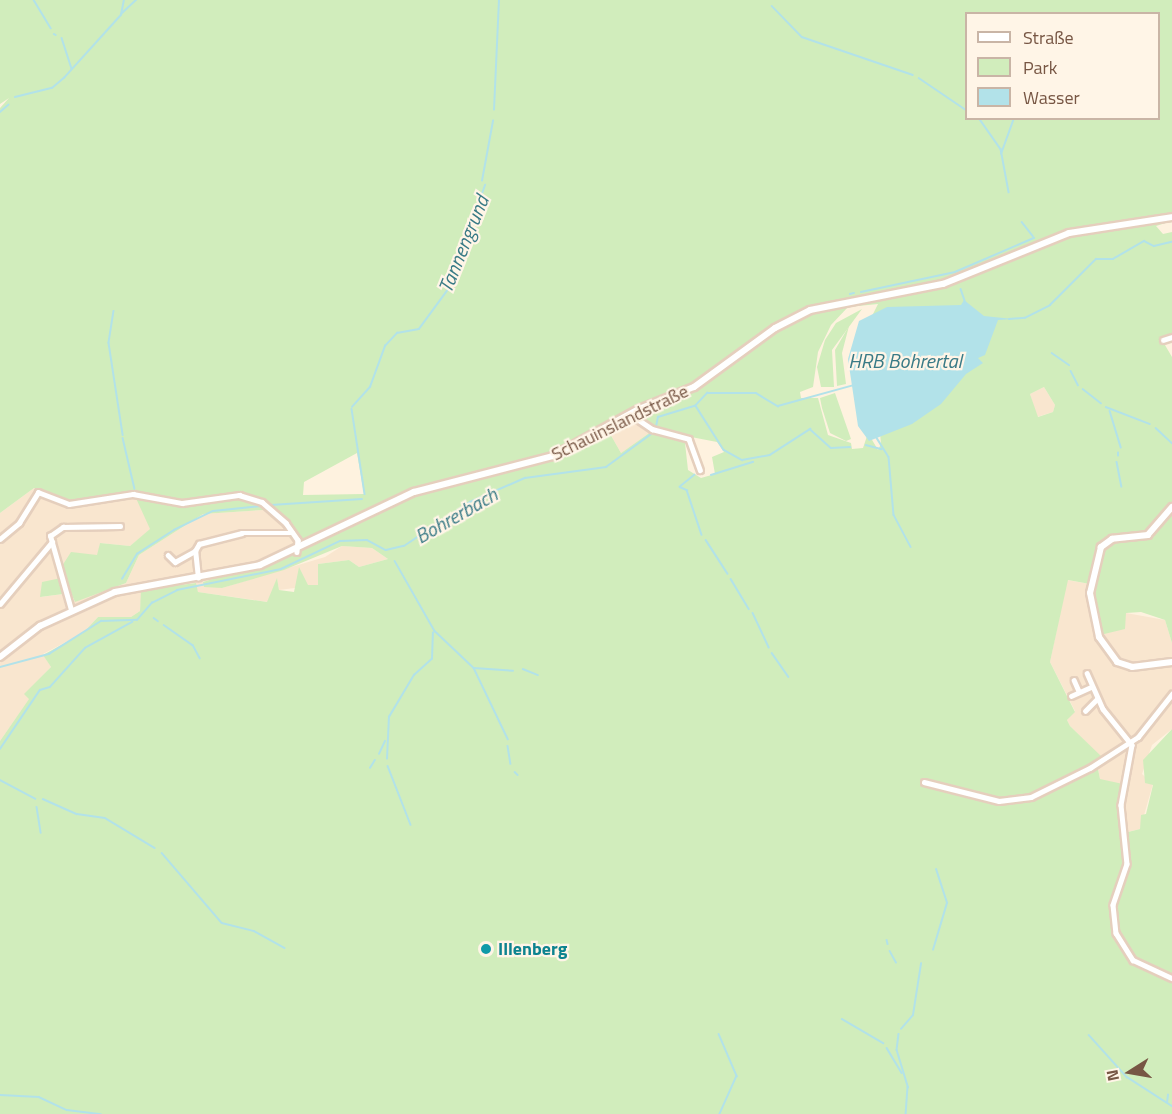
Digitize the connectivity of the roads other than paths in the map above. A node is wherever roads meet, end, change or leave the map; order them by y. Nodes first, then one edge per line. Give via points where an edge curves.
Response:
1 (1172, 217) edge
2 (1172, 337) edge
3 (1162, 340) dead end
4 (630, 414) junction
5 (700, 470) dead end
6 (1172, 507) edge
7 (120, 526) dead end
8 (293, 533) junction
9 (0, 539) edge
10 (52, 542) junction
11 (195, 551) junction
12 (297, 552) junction
13 (168, 555) dead end
14 (198, 578) junction
15 (0, 604) edge
16 (71, 610) junction
17 (0, 657) edge
18 (1172, 662) edge
19 (1087, 673) dead end
20 (1074, 680) dead end
21 (1091, 687) junction
22 (1079, 691) junction
23 (1172, 694) edge
24 (1071, 696) dead end
25 (1097, 699) junction
26 (1085, 711) dead end
27 (1130, 742) junction
28 (924, 782) dead end
29 (1172, 978) edge

1 - 4 main road, Schauinslandstraße via 1069,233 943,284 810,310 776,328 694,387
2 - 3 street
4 - 5 street via 655,430 692,442
4 - 12 main road, Schauinslandstraße via 553,456 401,497
6 - 18 main road via 1148,535 1106,542 1093,561 1093,618 1112,657 1132,667
7 - 10 street via 63,527 50,536
8 - 9 street via 262,502 239,495 182,503 133,494 69,504 42,491 34,493 27,513
8 - 11 street via 226,536 200,544
8 - 12 street
10 - 15 street
10 - 16 street
11 - 13 street via 175,562
11 - 14 street
12 - 14 main road, Schauinslandstraße
14 - 16 main road, Schauinslandstraße via 115,592
16 - 17 main road, Schauinslandstraße via 40,626
19 - 21 street
20 - 22 street
21 - 22 street
21 - 25 street
22 - 24 street
23 - 27 street
25 - 26 street
25 - 27 street
27 - 28 street via 1090,768 1019,799 999,801
27 - 29 street via 1120,813 1127,864 1113,905 1114,923 1133,960

